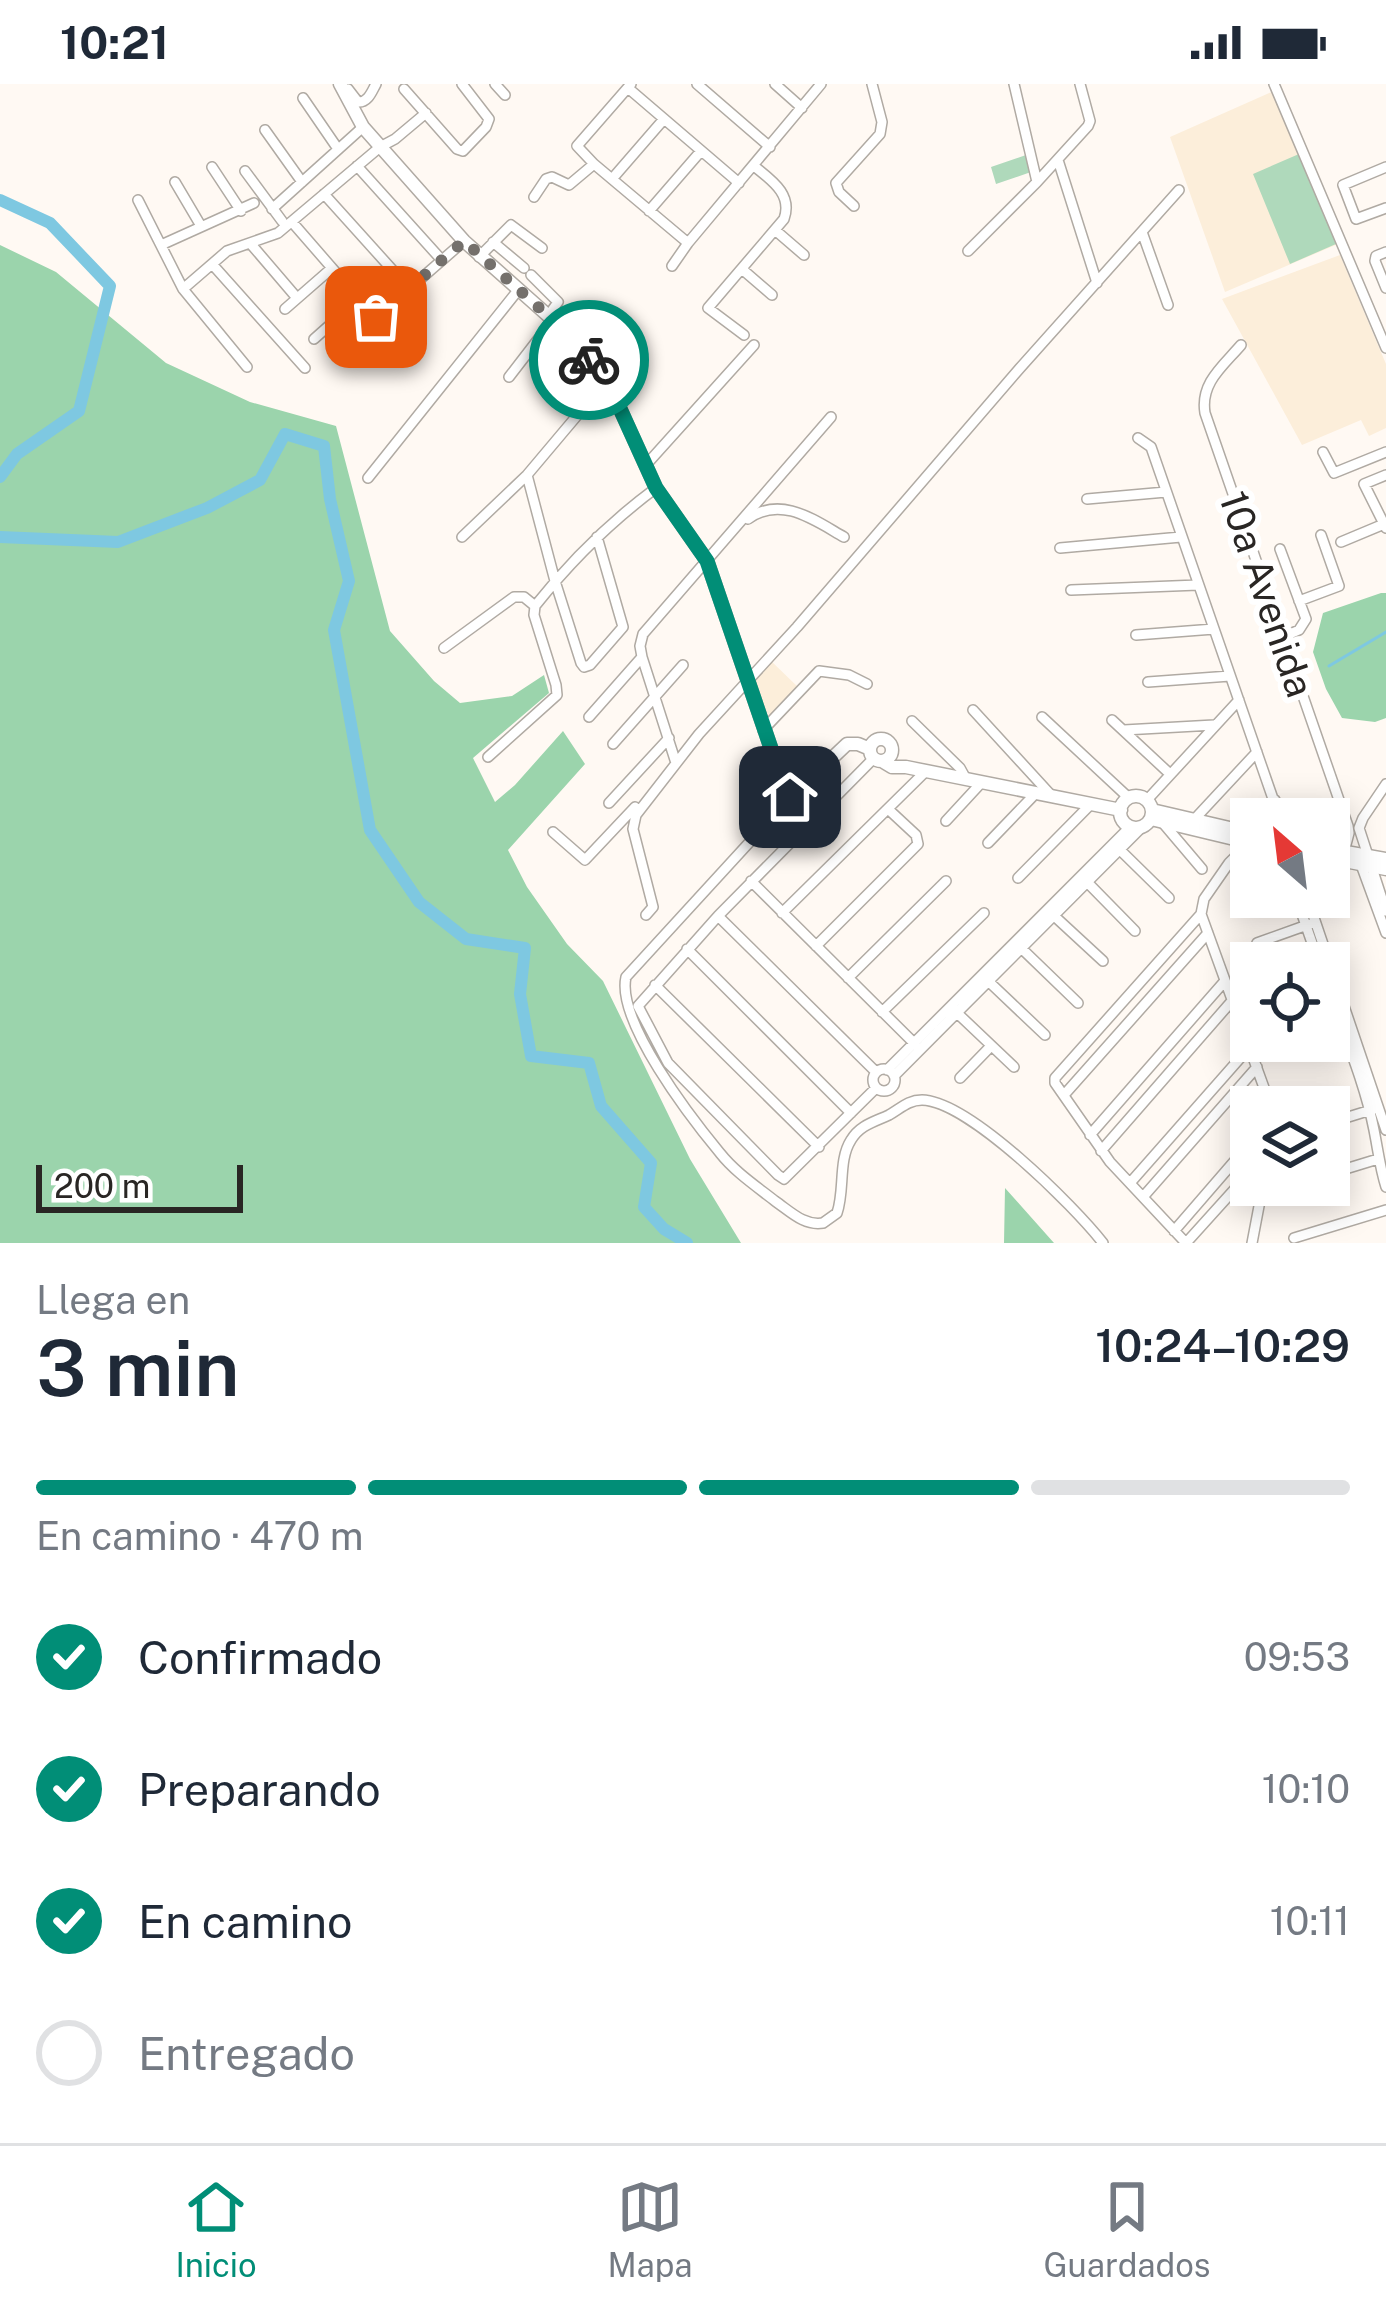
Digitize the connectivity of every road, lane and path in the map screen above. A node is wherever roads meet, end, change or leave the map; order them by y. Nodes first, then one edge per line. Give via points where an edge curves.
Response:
1 (345, 84) edge
2 (373, 84) edge
3 (462, 84) edge
4 (495, 84) edge
5 (697, 84) edge
6 (775, 84) edge
7 (821, 84) edge
8 (872, 84) edge
9 (1014, 84) edge
10 (1080, 84) edge
11 (1095, 84) edge
12 (1274, 84) edge
13 (629, 86) edge
14 (404, 89) dead end
15 (505, 95) dead end
16 (1084, 96) junction
17 (303, 98) dead end
18 (802, 108) junction
19 (426, 113) junction
20 (664, 119) junction
21 (364, 127) junction
22 (265, 130) dead end
23 (380, 143) junction
24 (770, 147) junction
25 (338, 149) junction
26 (701, 151) junction
27 (1058, 160) junction
28 (594, 164) junction
29 (357, 166) junction
30 (754, 166) junction
31 (1386, 166) edge
32 (212, 167) dead end
33 (245, 171) dead end
34 (612, 179) junction
35 (175, 182) dead end
36 (302, 182) junction
37 (1037, 182) junction
38 (739, 183) junction
39 (1179, 190) dead end
40 (324, 194) junction
41 (534, 197) dead end
42 (138, 200) dead end
43 (254, 202) dead end
44 (854, 206) dead end
45 (272, 208) junction
46 (1386, 208) edge
47 (241, 211) junction
48 (649, 211) junction
49 (287, 222) junction
50 (201, 226) junction
51 (775, 230) junction
52 (1142, 232) junction
53 (464, 241) junction
54 (250, 242) junction
55 (493, 242) junction
56 (686, 243) junction
57 (161, 245) junction
58 (542, 248) dead end
59 (968, 251) dead end
60 (1386, 252) edge
61 (804, 254) dead end
62 (439, 257) dead end
63 (479, 257) junction
64 (212, 264) junction
65 (672, 266) dead end
66 (332, 268) junction
67 (742, 270) junction
68 (1097, 283) junction
69 (406, 285) dead end
70 (183, 289) junction
71 (520, 289) junction
72 (1386, 289) edge
73 (772, 296) dead end
74 (297, 298) junction
75 (359, 299) junction
76 (1168, 305) dead end
77 (285, 309) dead end
78 (372, 314) dead end
79 (550, 318) junction
80 (1382, 326) edge
81 (744, 335) dead end
82 (314, 340) dead end
83 (347, 343) dead end
84 (754, 345) dead end
85 (1241, 345) dead end
86 (1386, 348) edge
87 (247, 367) dead end
88 (305, 368) dead end
89 (509, 377) dead end
90 (607, 380) junction
91 (832, 417) dead end
92 (1138, 438) dead end
93 (1323, 452) dead end
94 (1386, 452) edge
95 (645, 466) junction
96 (527, 475) junction
97 (1386, 475) edge
98 (368, 478) dead end
99 (656, 488) junction
100 (1166, 492) junction
101 (1087, 499) dead end
102 (1385, 526) edge
103 (1321, 535) dead end
104 (462, 537) dead end
105 (597, 537) junction
106 (844, 537) dead end
107 (1181, 537) junction
108 (1341, 542) dead end
109 (1060, 548) dead end
110 (1280, 549) dead end
111 (706, 560) junction
112 (555, 581) junction
113 (1198, 585) junction
114 (1071, 590) dead end
115 (1299, 601) junction
116 (535, 606) junction
117 (1214, 629) junction
118 (1281, 632) junction
119 (1136, 635) dead end
120 (444, 648) dead end
121 (642, 657) junction
122 (683, 665) dead end
123 (1229, 676) junction
124 (746, 682) junction
125 (1148, 682) dead end
126 (867, 684) dead end
127 (656, 695) junction
128 (1238, 700) junction
129 (973, 710) dead end
130 (589, 717) dead end
131 (1042, 717) dead end
132 (1112, 719) dead end
133 (912, 721) dead end
134 (1214, 725) junction
135 (763, 730) junction
136 (1124, 730) junction
137 (669, 738) junction
138 (613, 744) dead end
139 (1257, 752) junction
140 (877, 753) junction
141 (488, 757) dead end
142 (676, 763) junction
143 (926, 771) junction
144 (1170, 773) junction
145 (965, 778) junction
146 (982, 782) junction
147 (1386, 784) edge
148 (654, 793) junction
149 (1036, 793) junction
150 (1052, 796) junction
151 (790, 797) junction
152 (1274, 798) edge
153 (609, 803) dead end
154 (1091, 804) junction
155 (1125, 804) junction
156 (888, 809) junction
157 (1151, 816) junction
158 (946, 820) dead end
159 (1127, 824) junction
160 (1190, 824) junction
161 (1230, 830) edge
162 (553, 832) dead end
163 (1230, 836) edge
164 (988, 843) dead end
165 (1116, 846) junction
166 (1350, 855) edge
167 (1361, 856) junction
168 (1386, 859) edge
169 (1230, 861) edge
170 (1386, 868) edge
171 (1202, 869) dead end
172 (1018, 878) dead end
173 (1084, 879) junction
174 (751, 881) junction
175 (946, 881) dead end
176 (1169, 898) dead end
177 (1386, 911) edge
178 (1051, 912) junction
179 (782, 913) junction
180 (984, 913) dead end
181 (1201, 914) junction
182 (646, 915) dead end
183 (718, 916) junction
184 (1307, 918) edge
185 (1309, 918) edge
186 (1310, 924) junction
187 (1135, 931) dead end
188 (1208, 933) junction
189 (1386, 933) edge
190 (1262, 942) edge
191 (1314, 942) edge
192 (1315, 942) edge
193 (1018, 945) junction
194 (816, 946) junction
195 (687, 949) junction
196 (1102, 961) dead end
197 (848, 978) junction
198 (986, 978) junction
199 (1224, 982) junction
200 (655, 986) junction
201 (1130, 994) junction
202 (1230, 999) edge
203 (1078, 1003) dead end
204 (1230, 1003) edge
205 (1144, 1006) junction
206 (954, 1010) junction
207 (882, 1012) junction
208 (1045, 1035) dead end
209 (992, 1046) junction
210 (918, 1047) junction
211 (1350, 1047) edge
212 (1154, 1062) junction
213 (1237, 1062) edge
214 (1255, 1062) edge
215 (1013, 1067) dead end
216 (1257, 1067) junction
217 (886, 1073) junction
218 (1167, 1074) junction
219 (960, 1078) dead end
220 (1264, 1086) edge
221 (876, 1088) junction
222 (1064, 1096) junction
223 (1374, 1109) junction
224 (851, 1113) junction
225 (1350, 1116) edge
226 (1185, 1120) junction
227 (1383, 1130) edge
228 (1199, 1133) junction
229 (1090, 1135) junction
230 (819, 1147) junction
231 (1101, 1150) junction
232 (1378, 1160) junction
233 (1230, 1166) edge
234 (1350, 1168) edge
235 (1221, 1177) junction
236 (1130, 1183) junction
237 (1230, 1185) edge
238 (1386, 1187) edge
239 (1230, 1194) edge
240 (1143, 1197) junction
241 (1258, 1206) edge
242 (1386, 1210) edge
243 (1174, 1231) junction
244 (1294, 1238) dead end
245 (1250, 1239) edge
246 (1103, 1243) edge
247 (1186, 1243) edge

1 - 2 street via 362,103
1 - 21 street
3 - 19 street via 489,119 468,148 457,149
4 - 15 street
5 - 24 street
6 - 18 street
7 - 18 street
8 - 44 street via 880,134 836,183
9 - 37 street
10 - 16 street
11 - 16 street
12 - 80 street
13 - 20 street
13 - 28 street via 577,146
14 - 19 street
16 - 27 street via 1090,121
17 - 25 street
18 - 24 street
19 - 23 street
20 - 26 street
20 - 34 street
21 - 23 street
21 - 25 street
22 - 36 street
23 - 29 street
23 - 53 street
24 - 30 street
25 - 36 street
26 - 38 street
26 - 48 street
27 - 37 street
27 - 68 street
28 - 34 street
28 - 41 street via 569,185 546,179
29 - 40 street
29 - 62 street
30 - 38 street
30 - 51 street via 785,200
31 - 46 street via 1342,185 1356,219
32 - 47 street
33 - 45 street
34 - 48 street
35 - 50 street
36 - 45 street
37 - 59 street
38 - 56 street
39 - 52 street
40 - 49 street
40 - 69 street
42 - 57 street
43 - 47 street
45 - 49 street
47 - 50 street
48 - 56 street
49 - 54 street
49 - 66 street
50 - 57 street
51 - 61 street
51 - 67 street
52 - 68 street
52 - 76 street
53 - 63 street
53 - 83 street
54 - 64 street
54 - 74 street
55 - 58 street via 511,225
55 - 63 street
55 - 79 street via 558,302
56 - 65 street
57 - 70 street
60 - 72 street via 1375,261
63 - 71 street
64 - 70 street
64 - 88 street
66 - 74 street
66 - 75 street
67 - 73 street
67 - 81 street via 708,308
68 - 124 street
70 - 87 street
71 - 79 street
71 - 98 street
74 - 77 street
75 - 78 street
75 - 82 street
79 - 89 street
79 - 90 street
80 - 86 street
84 - 95 street
85 - 118 street, 10a Avenida via 1203,398
90 - 95 street
90 - 96 street
91 - 111 street
92 - 100 street via 1151,447
93 - 94 street via 1334,473
95 - 99 street
96 - 104 street
96 - 112 street
97 - 102 street via 1364,484
99 - 105 street
99 - 111 street
100 - 101 street
100 - 107 street
102 - 108 street
103 - 115 street via 1339,586
105 - 112 street
105 - 112 street via 623,627 590,665 580,663
106 - 111 street via 800,512 770,509 751,516
107 - 109 street
107 - 113 street
110 - 115 street
111 - 121 street via 643,634
111 - 124 street
112 - 116 street
113 - 114 street
113 - 117 street
115 - 118 street via 1306,619
116 - 120 street via 514,597
116 - 141 street via 556,695
117 - 119 street
117 - 123 street
118 - 167 street, 10a Avenida
121 - 127 street
121 - 130 street
122 - 127 street
123 - 125 street
123 - 128 street
124 - 135 street
124 - 142 street
126 - 135 street via 819,671
127 - 137 street
127 - 138 street
128 - 134 street
128 - 139 street
129 - 150 street
131 - 155 street
132 - 136 street
133 - 145 street
134 - 136 street
134 - 144 street
135 - 151 street
136 - 144 street
137 - 142 street
137 - 153 street
139 - 152 street
139 - 160 street
140 - 143 street
140 - 151 street via 851,738
140 - 174 street
142 - 148 street
143 - 145 street
143 - 156 street
144 - 157 street
145 - 146 street
146 - 149 street
146 - 158 street
147 - 167 street via 1360,821
148 - 162 street via 585,860
148 - 182 street via 633,829 653,908
149 - 150 street
149 - 164 street
150 - 154 street
151 - 246 street via 626,977 630,1012 672,1089 732,1166 810,1224 837,1213 845,1152 856,1133 922,1100 998,1140
154 - 155 street
154 - 172 street
155 - 157 street via 1138,796
155 - 159 street
156 - 179 street
156 - 194 street via 918,844
157 - 159 street
157 - 160 street
157 - 165 street
157 - 171 street
159 - 165 street
160 - 161 street
160 - 163 street
165 - 173 street
165 - 176 street
166 - 167 street
167 - 168 street
167 - 170 street
167 - 177 street
167 - 189 street
169 - 181 street
173 - 178 street
173 - 187 street
174 - 179 street
174 - 183 street
175 - 197 street
178 - 193 street
178 - 196 street
179 - 194 street
180 - 207 street
181 - 188 street
181 - 201 street
183 - 195 street
183 - 217 street
184 - 186 street
185 - 186 street
186 - 190 street
186 - 191 street
186 - 192 street
188 - 199 street
188 - 205 street
193 - 198 street
193 - 203 street
194 - 197 street
195 - 200 street
195 - 224 street
197 - 207 street
198 - 206 street
198 - 208 street
199 - 202 street
199 - 212 street
200 - 230 street
200 - 230 street via 638,1006 668,1063 778,1175 787,1178
201 - 205 street
201 - 222 street via 1057,1072
204 - 218 street
205 - 222 street
206 - 209 street
206 - 210 street
207 - 210 street
209 - 215 street
209 - 219 street
210 - 217 street
211 - 223 street
212 - 218 street
212 - 229 street
213 - 226 street
214 - 216 street
216 - 220 street
216 - 228 street
217 - 221 street
217 - 221 street via 891,1088
218 - 231 street
221 - 224 street
222 - 229 street
223 - 225 street
223 - 227 street
224 - 230 street
226 - 228 street
226 - 236 street
227 - 232 street
228 - 240 street
229 - 231 street
231 - 236 street
232 - 234 street
232 - 238 street
233 - 235 street
235 - 237 street
235 - 243 street
236 - 240 street
239 - 247 street
240 - 243 street
241 - 245 street
242 - 244 street
243 - 247 street

